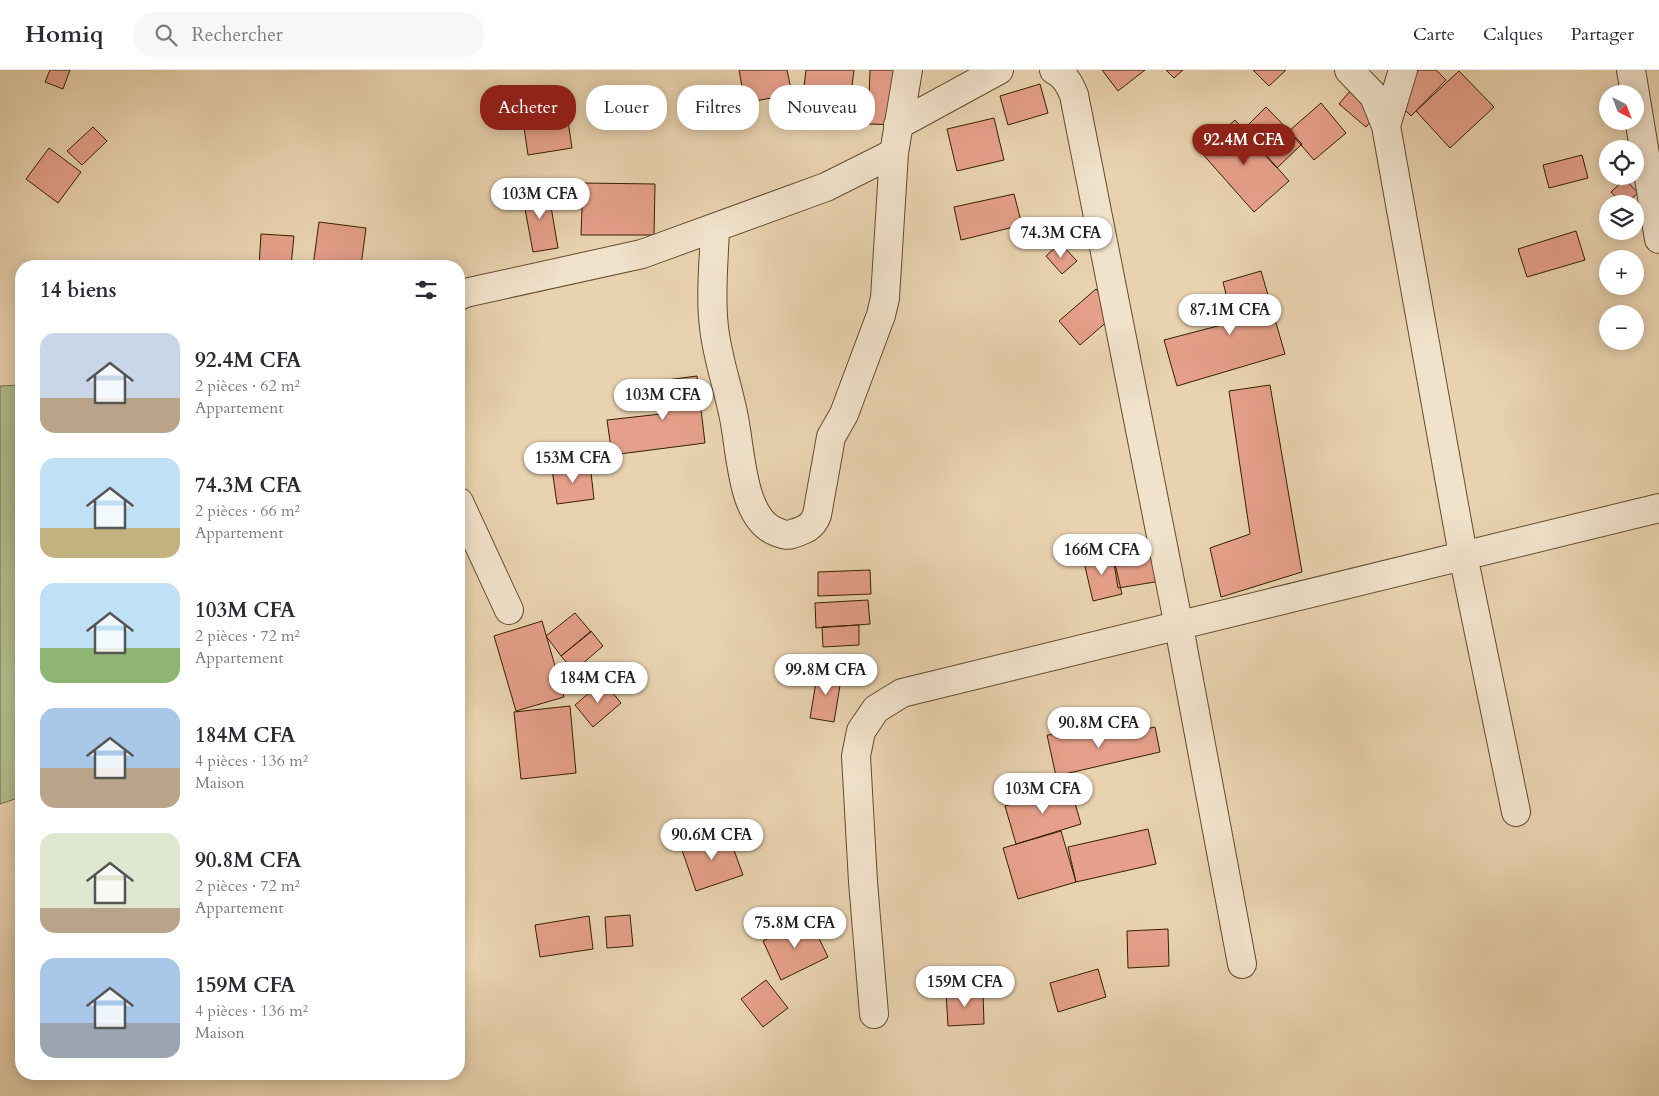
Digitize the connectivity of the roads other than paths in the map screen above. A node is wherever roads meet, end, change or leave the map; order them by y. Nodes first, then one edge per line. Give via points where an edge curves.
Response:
1 (908, 70) edge
2 (999, 70) edge
3 (1054, 70) edge
4 (1349, 70) edge
5 (1403, 70) edge
6 (1631, 70) edge
7 (1634, 85) edge
8 (898, 125) junction
9 (1386, 126) junction
10 (1641, 130) edge
11 (894, 154) junction
12 (715, 228) junction
13 (1659, 239) edge
14 (465, 293) edge
15 (1659, 508) edge
16 (465, 515) edge
17 (1462, 555) junction
18 (509, 610) dead end
19 (1179, 627) junction
20 (1516, 812) dead end
21 (1242, 964) dead end
22 (874, 1014) dead end

1 - 8 street
2 - 8 street
3 - 19 street via 1069,83 1074,95
4 - 9 street via 1374,96
5 - 9 street
6 - 7 street
8 - 11 street
9 - 17 street
10 - 13 street
11 - 12 street via 826,188
11 - 12 street via 885,298 881,314 844,414 830,437 818,515 808,529 787,536 769,529 760,520 752,506 743,470 714,326
12 - 14 street via 642,254
15 - 17 street
16 - 18 street
17 - 19 street
17 - 20 street
19 - 21 street
19 - 22 street via 902,693 876,709 861,731 856,756

